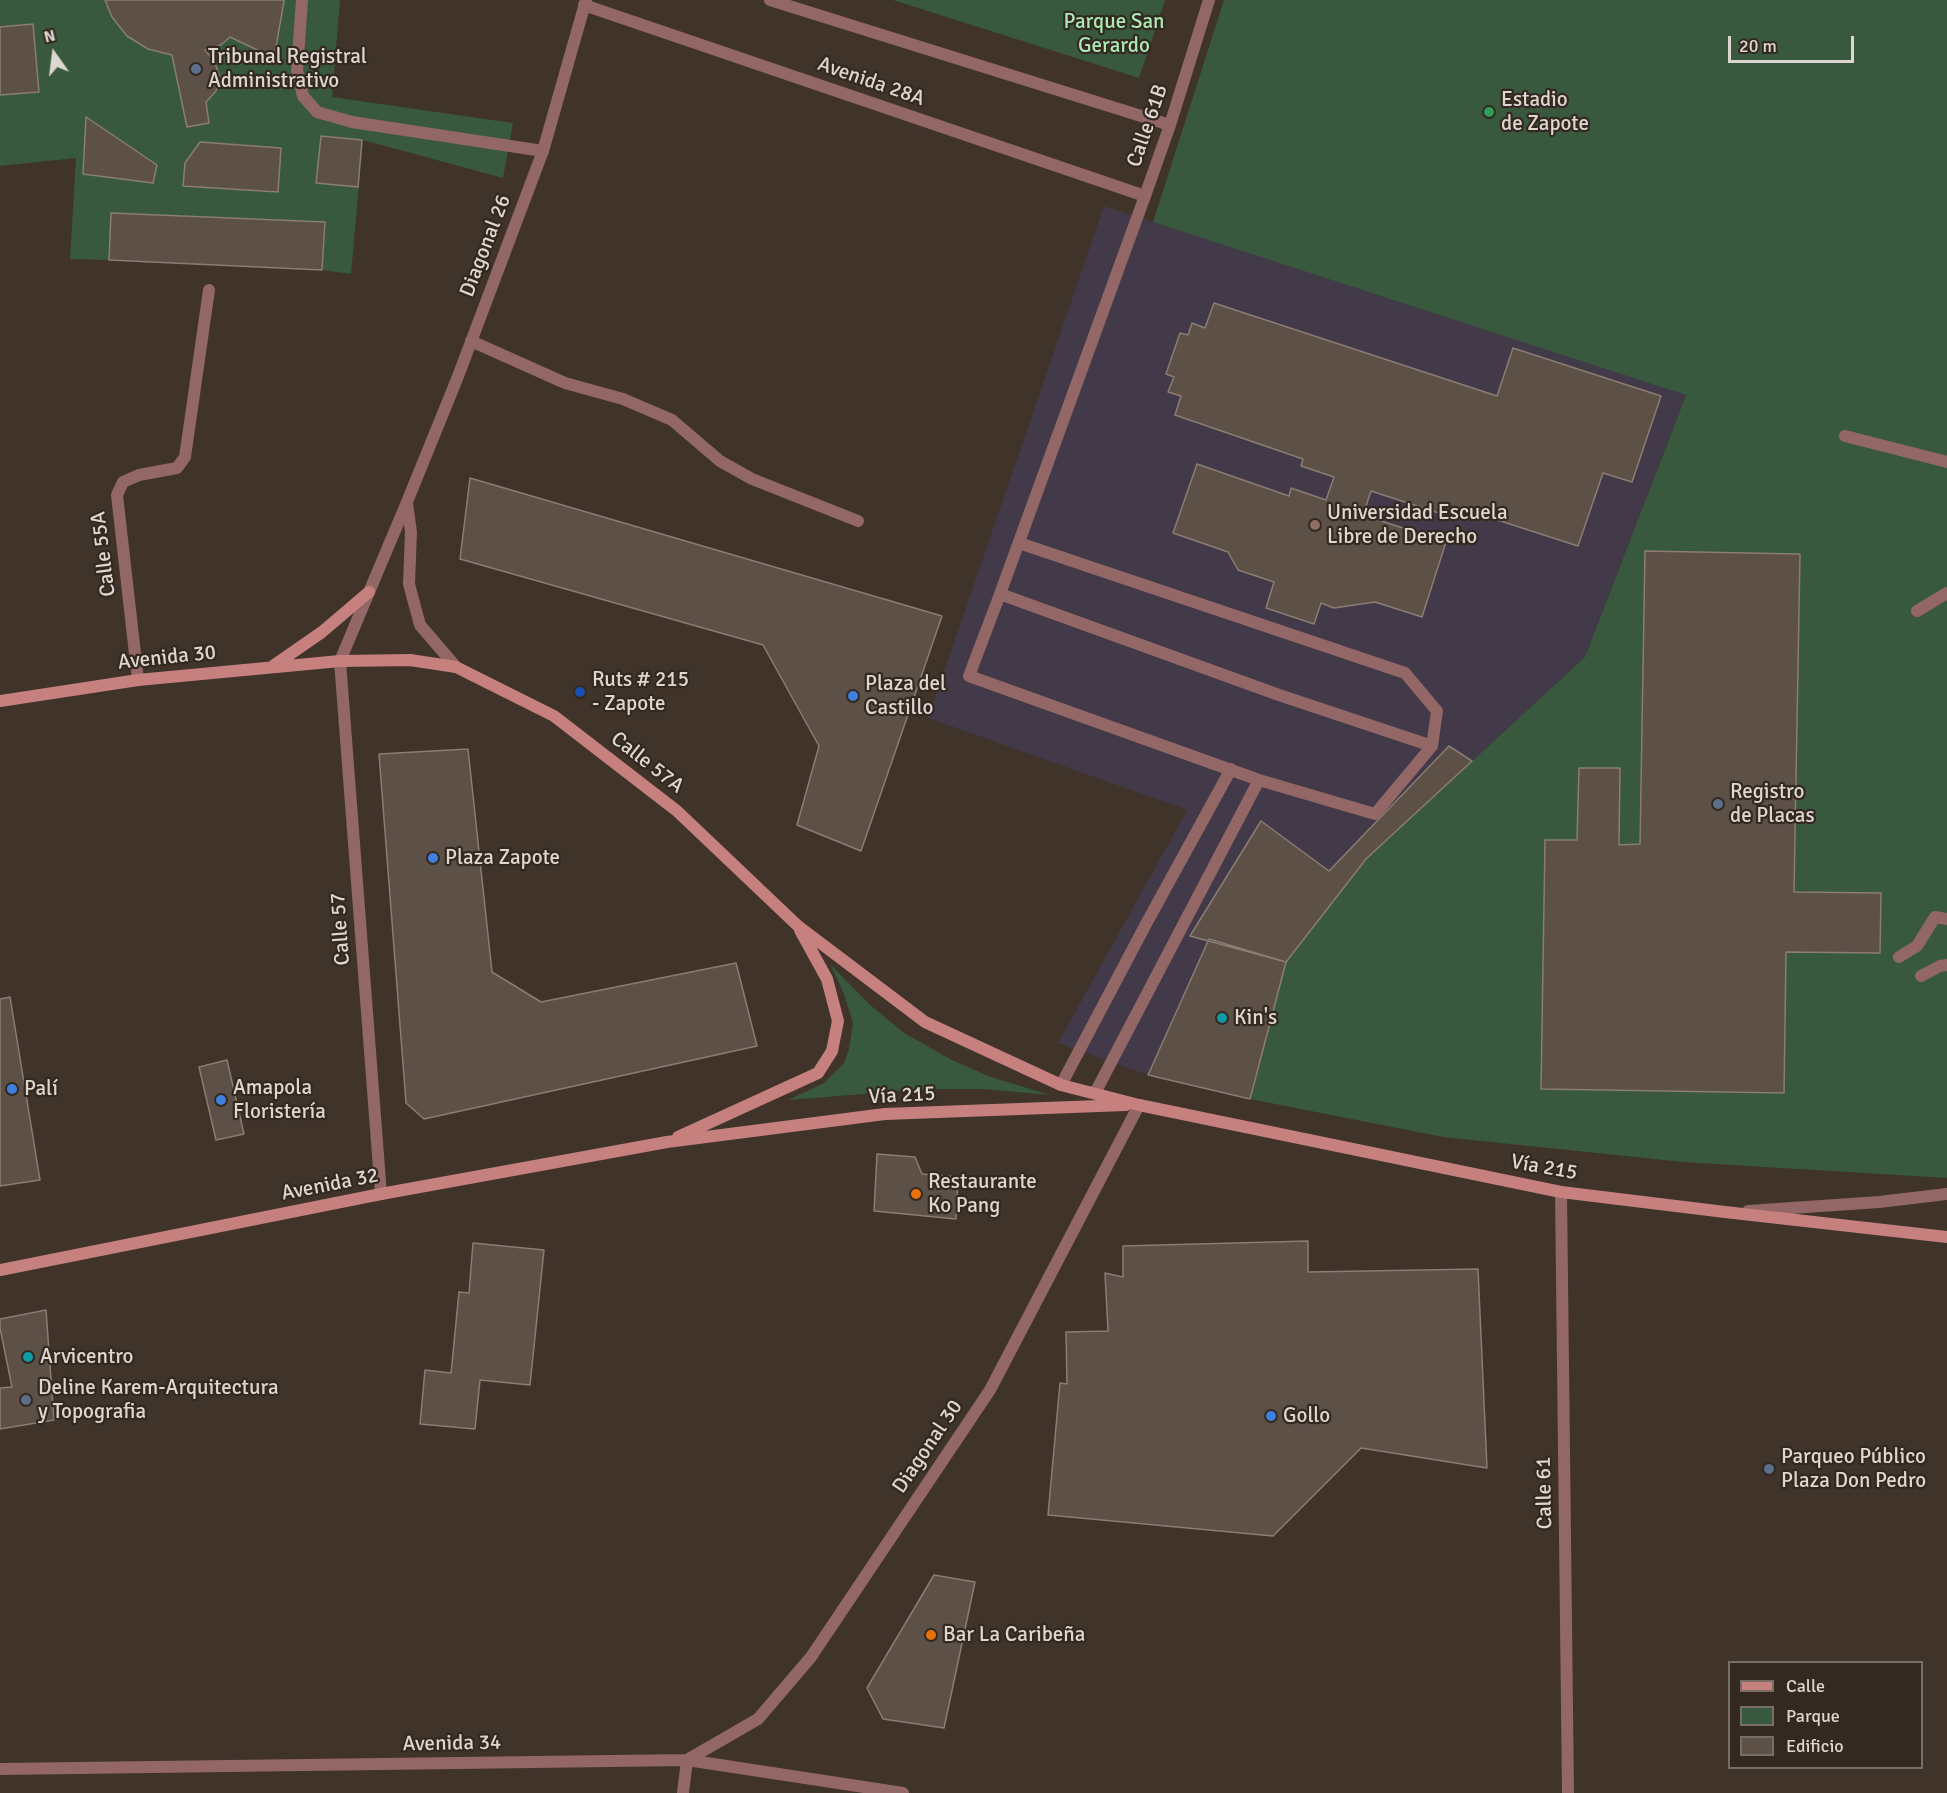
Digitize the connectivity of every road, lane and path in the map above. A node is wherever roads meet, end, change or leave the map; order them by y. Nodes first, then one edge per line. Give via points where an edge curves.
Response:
1 (302, 0) edge
2 (770, 0) edge
3 (1209, 0) edge
4 (585, 3) edge
5 (1170, 125) junction
6 (543, 151) junction
7 (1145, 196) junction
8 (209, 290) dead end
9 (471, 340) junction
10 (1845, 436) dead end
11 (1947, 462) edge
12 (407, 502) junction
13 (858, 522) dead end
14 (1019, 543) junction
15 (369, 592) junction
16 (1947, 593) edge
17 (1000, 594) junction
18 (1917, 611) dead end
19 (340, 661) junction
20 (272, 667) junction
21 (456, 667) junction
22 (138, 680) junction
23 (0, 700) edge
24 (1432, 746) junction
25 (1231, 769) junction
26 (1259, 780) junction
27 (1941, 918) edge
28 (798, 926) junction
29 (1899, 957) dead end
30 (1947, 965) edge
31 (1922, 976) dead end
32 (1061, 1085) junction
33 (1095, 1093) junction
34 (1139, 1105) junction
35 (667, 1142) junction
36 (1561, 1192) junction
37 (381, 1194) junction
38 (1947, 1194) edge
39 (1725, 1212) junction
40 (1947, 1237) edge
41 (0, 1270) edge
42 (687, 1760) junction
43 (0, 1769) edge
44 (683, 1793) edge
45 (903, 1793) edge
46 (1568, 1793) edge

1 - 6 street via 297,70 303,96 317,112 352,122
2 - 5 street
3 - 5 street, Calle 61B
4 - 6 street, Diagonal 26
4 - 7 street, Avenida 28A
5 - 7 street, Calle 61B
6 - 9 street, Diagonal 26
7 - 14 street, Calle 61B
8 - 22 street, Calle 55A via 185,457 177,468 123,482 117,495
9 - 12 street, Diagonal 26
9 - 13 street via 565,383 623,399 672,420 720,461 752,479
10 - 11 street
12 - 15 street, Diagonal 26
12 - 21 street, Diagonal 26 via 411,532 409,584 420,625
14 - 17 street, Calle 61B
14 - 24 street via 1405,673 1437,711
15 - 19 street, Diagonal 26
15 - 20 main road
16 - 18 street
17 - 24 street
17 - 25 street, Calle 61B via 969,676
19 - 20 main road, Avenida 30
19 - 21 main road, Calle 57A via 410,660
19 - 37 street, Calle 57
20 - 22 main road, Avenida 30
21 - 28 main road, Calle 57A via 554,716 677,811
22 - 23 main road, Avenida 30
24 - 26 street via 1375,814
25 - 26 street
25 - 32 street
26 - 33 street
27 - 29 street via 1917,946
28 - 32 main road, Vía 215 via 925,1022
28 - 35 main road via 827,979 837,1021 832,1051 818,1073
30 - 31 street
32 - 33 main road, Vía 215
33 - 34 main road, Vía 215
34 - 35 main road, Vía 215 via 885,1114
34 - 36 main road, Vía 215
34 - 42 street, Diagonal 30 via 990,1390 811,1657 758,1719
35 - 37 main road, Avenida 32
36 - 39 main road, Vía 215
36 - 46 street, Calle 61
37 - 41 main road, Avenida 32
38 - 39 street
39 - 40 main road, Vía 215
42 - 43 street, Avenida 34
42 - 44 street
42 - 45 street, Avenida 34

